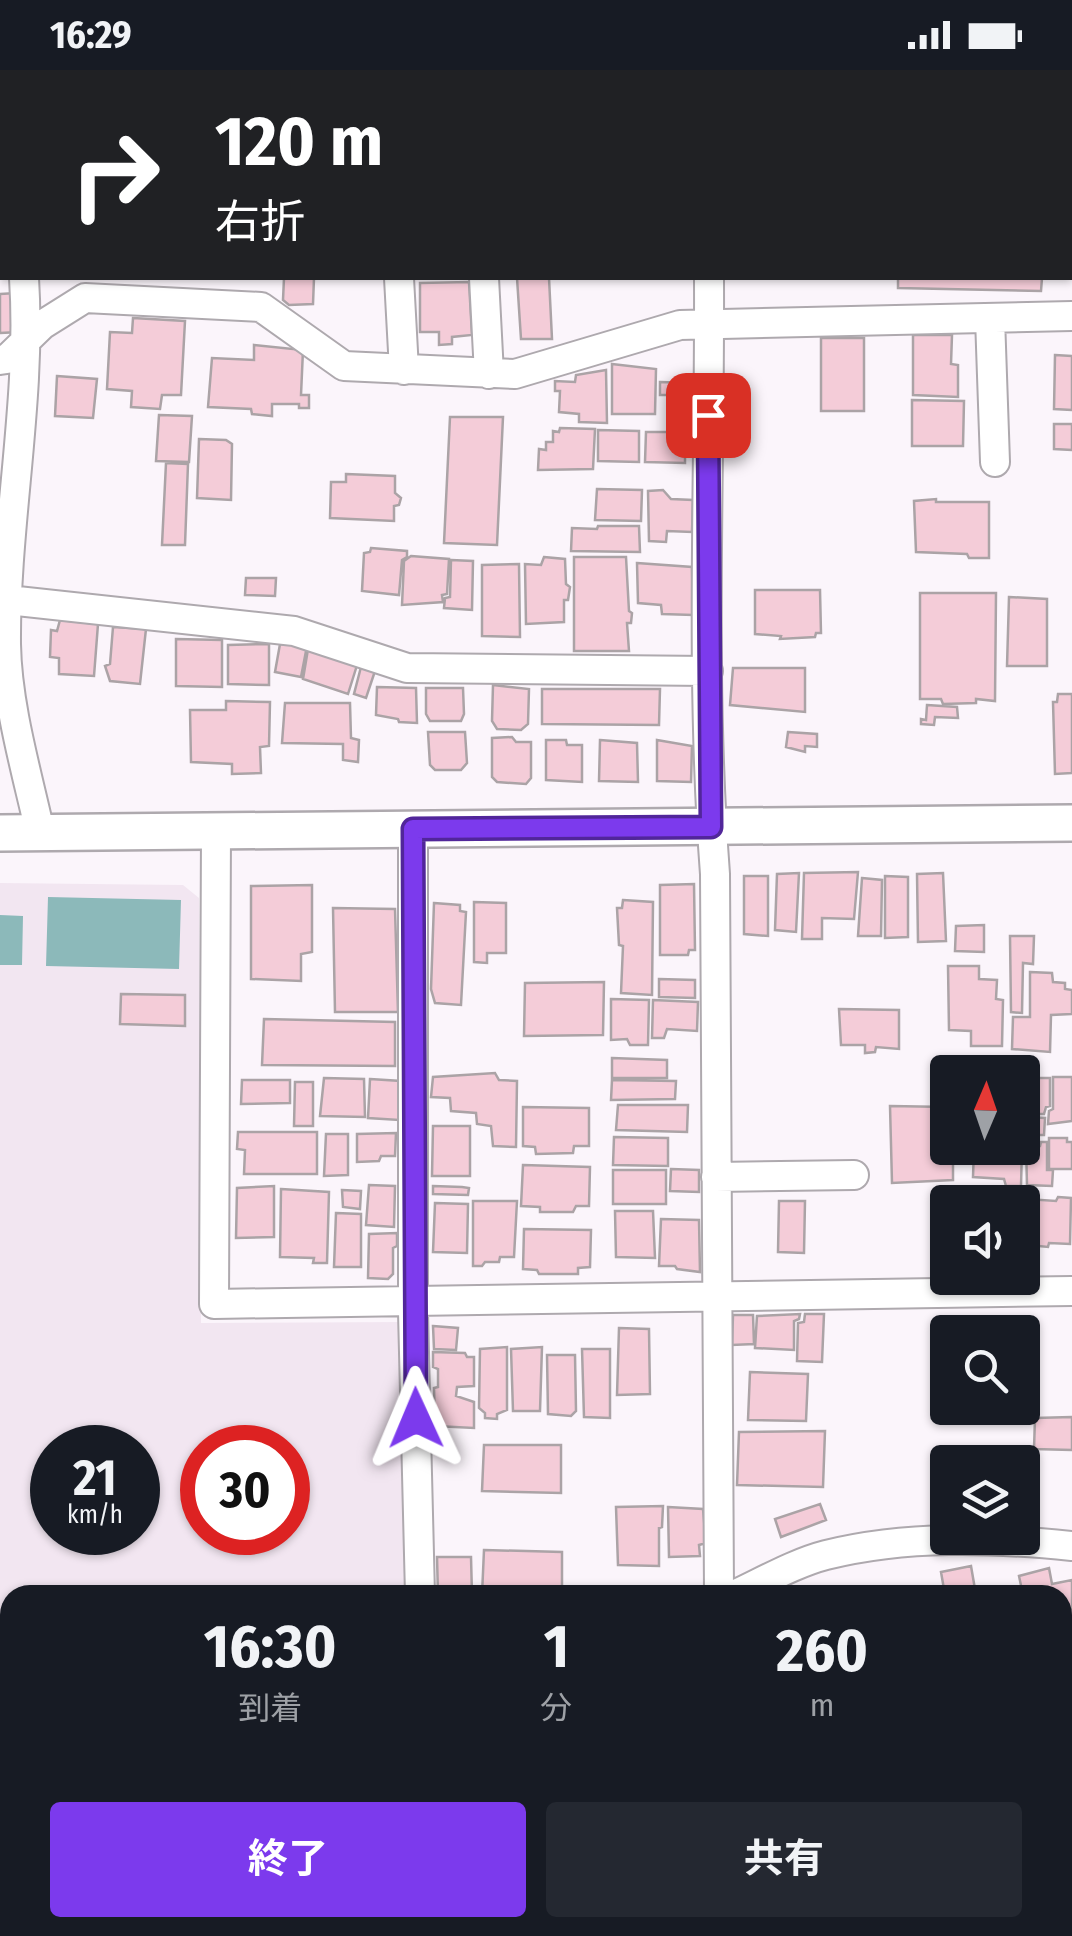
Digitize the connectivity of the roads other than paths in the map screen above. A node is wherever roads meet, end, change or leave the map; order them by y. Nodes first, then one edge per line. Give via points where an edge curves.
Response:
1 (24, 280) edge
2 (399, 280) edge
3 (484, 280) edge
4 (709, 280) edge
5 (236, 291) edge
6 (1072, 316) edge
7 (990, 318) junction
8 (708, 324) junction
9 (26, 341) junction
10 (0, 360) edge
11 (404, 370) junction
12 (488, 374) junction
13 (995, 462) dead end
14 (6, 556) edge
15 (8, 600) junction
16 (708, 671) junction
17 (1072, 823) edge
18 (711, 827) junction
19 (413, 829) junction
20 (216, 831) junction
21 (40, 832) junction
22 (0, 833) edge
23 (854, 1175) dead end
24 (716, 1176) junction
25 (1072, 1291) edge
26 (716, 1296) junction
27 (413, 1301) junction
28 (1072, 1546) edge
29 (420, 1585) edge
30 (720, 1585) edge
31 (757, 1585) edge

1 - 9 street
2 - 11 street
3 - 12 street
4 - 8 street
5 - 9 street via 85,298
5 - 11 street via 344,366
6 - 7 street
7 - 8 street
7 - 13 street
8 - 12 street via 680,325 516,374
8 - 16 street
9 - 10 street
9 - 14 street
11 - 12 street
14 - 15 street
15 - 16 street via 294,631 407,668
15 - 21 street via 6,648
16 - 18 street
17 - 18 street
18 - 19 street
18 - 24 street
19 - 20 street
19 - 27 street
20 - 21 street
20 - 27 street via 214,1304
21 - 22 street
23 - 24 street
24 - 26 street
25 - 26 street
26 - 27 street
26 - 30 street
27 - 29 street
28 - 31 street via 894,1543 823,1556

